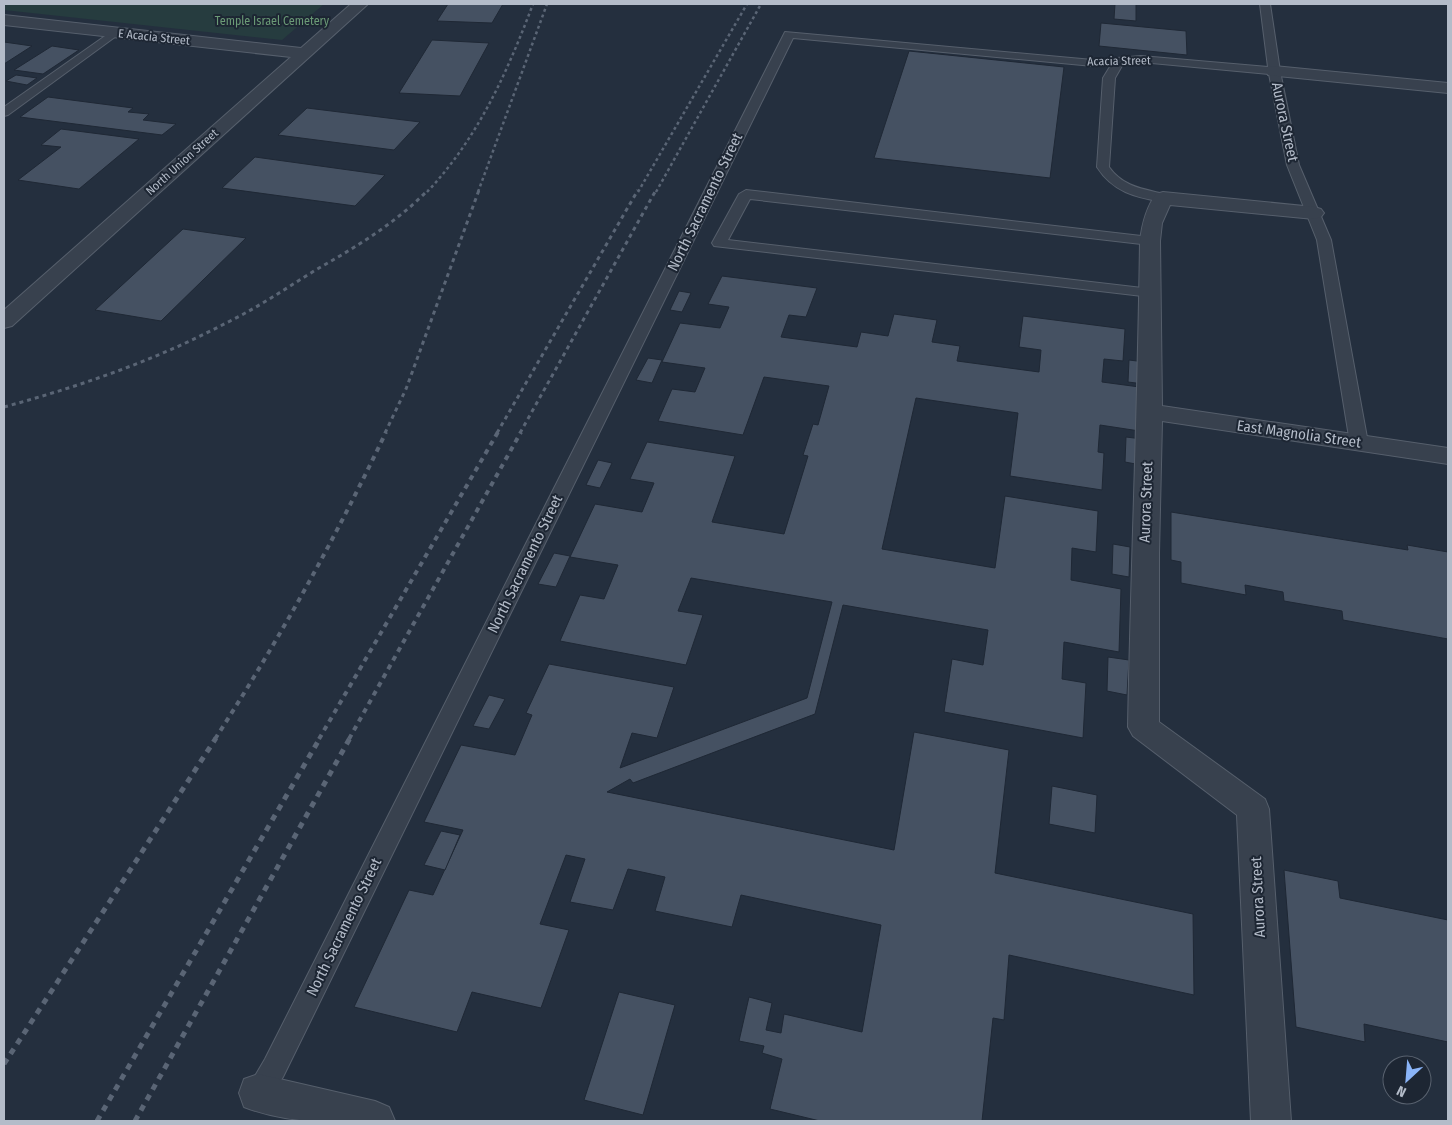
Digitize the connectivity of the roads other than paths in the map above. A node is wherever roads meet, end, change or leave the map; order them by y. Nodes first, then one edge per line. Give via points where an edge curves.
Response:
1 (360, 4) edge
2 (1265, 4) edge
3 (4, 20) edge
4 (116, 32) junction
5 (789, 34) joint
6 (304, 53) junction
7 (1119, 61) junction
8 (1274, 71) junction
9 (1448, 88) edge
10 (4, 112) edge
11 (1163, 198) junction
12 (1314, 213) junction
13 (1150, 241) junction
14 (1151, 293) junction
15 (4, 321) edge
16 (1150, 412) junction
17 (1359, 443) junction
18 (1448, 456) edge
19 (258, 1094) joint
20 (375, 1121) edge
21 (1271, 1121) edge

1 - 6 street, North Union Street
2 - 8 lane, Aurora Street
3 - 4 street, E Acacia Street
4 - 6 street, E Acacia Street
4 - 10 lane
5 - 7 lane, Acacia Street via 1093,63
5 - 19 lane, North Sacramento Street via 279,1059
6 - 15 street, North Union Street
7 - 8 lane, Acacia Street via 1141,59
7 - 11 lane via 1109,78 1102,167 1115,183 1134,192
8 - 9 street, Acacia Street
8 - 12 lane, Aurora Street via 1293,165
11 - 12 street
11 - 13 street, Aurora Street via 1152,224
12 - 17 lane, Aurora Street via 1324,240
13 - 14 street, Aurora Street
13 - 14 lane via 746,194 719,243
14 - 16 street, Aurora Street
16 - 17 street, East Magnolia Street
16 - 21 street, Aurora Street via 1144,727 1253,808
17 - 18 street, East Magnolia Street
19 - 20 street

